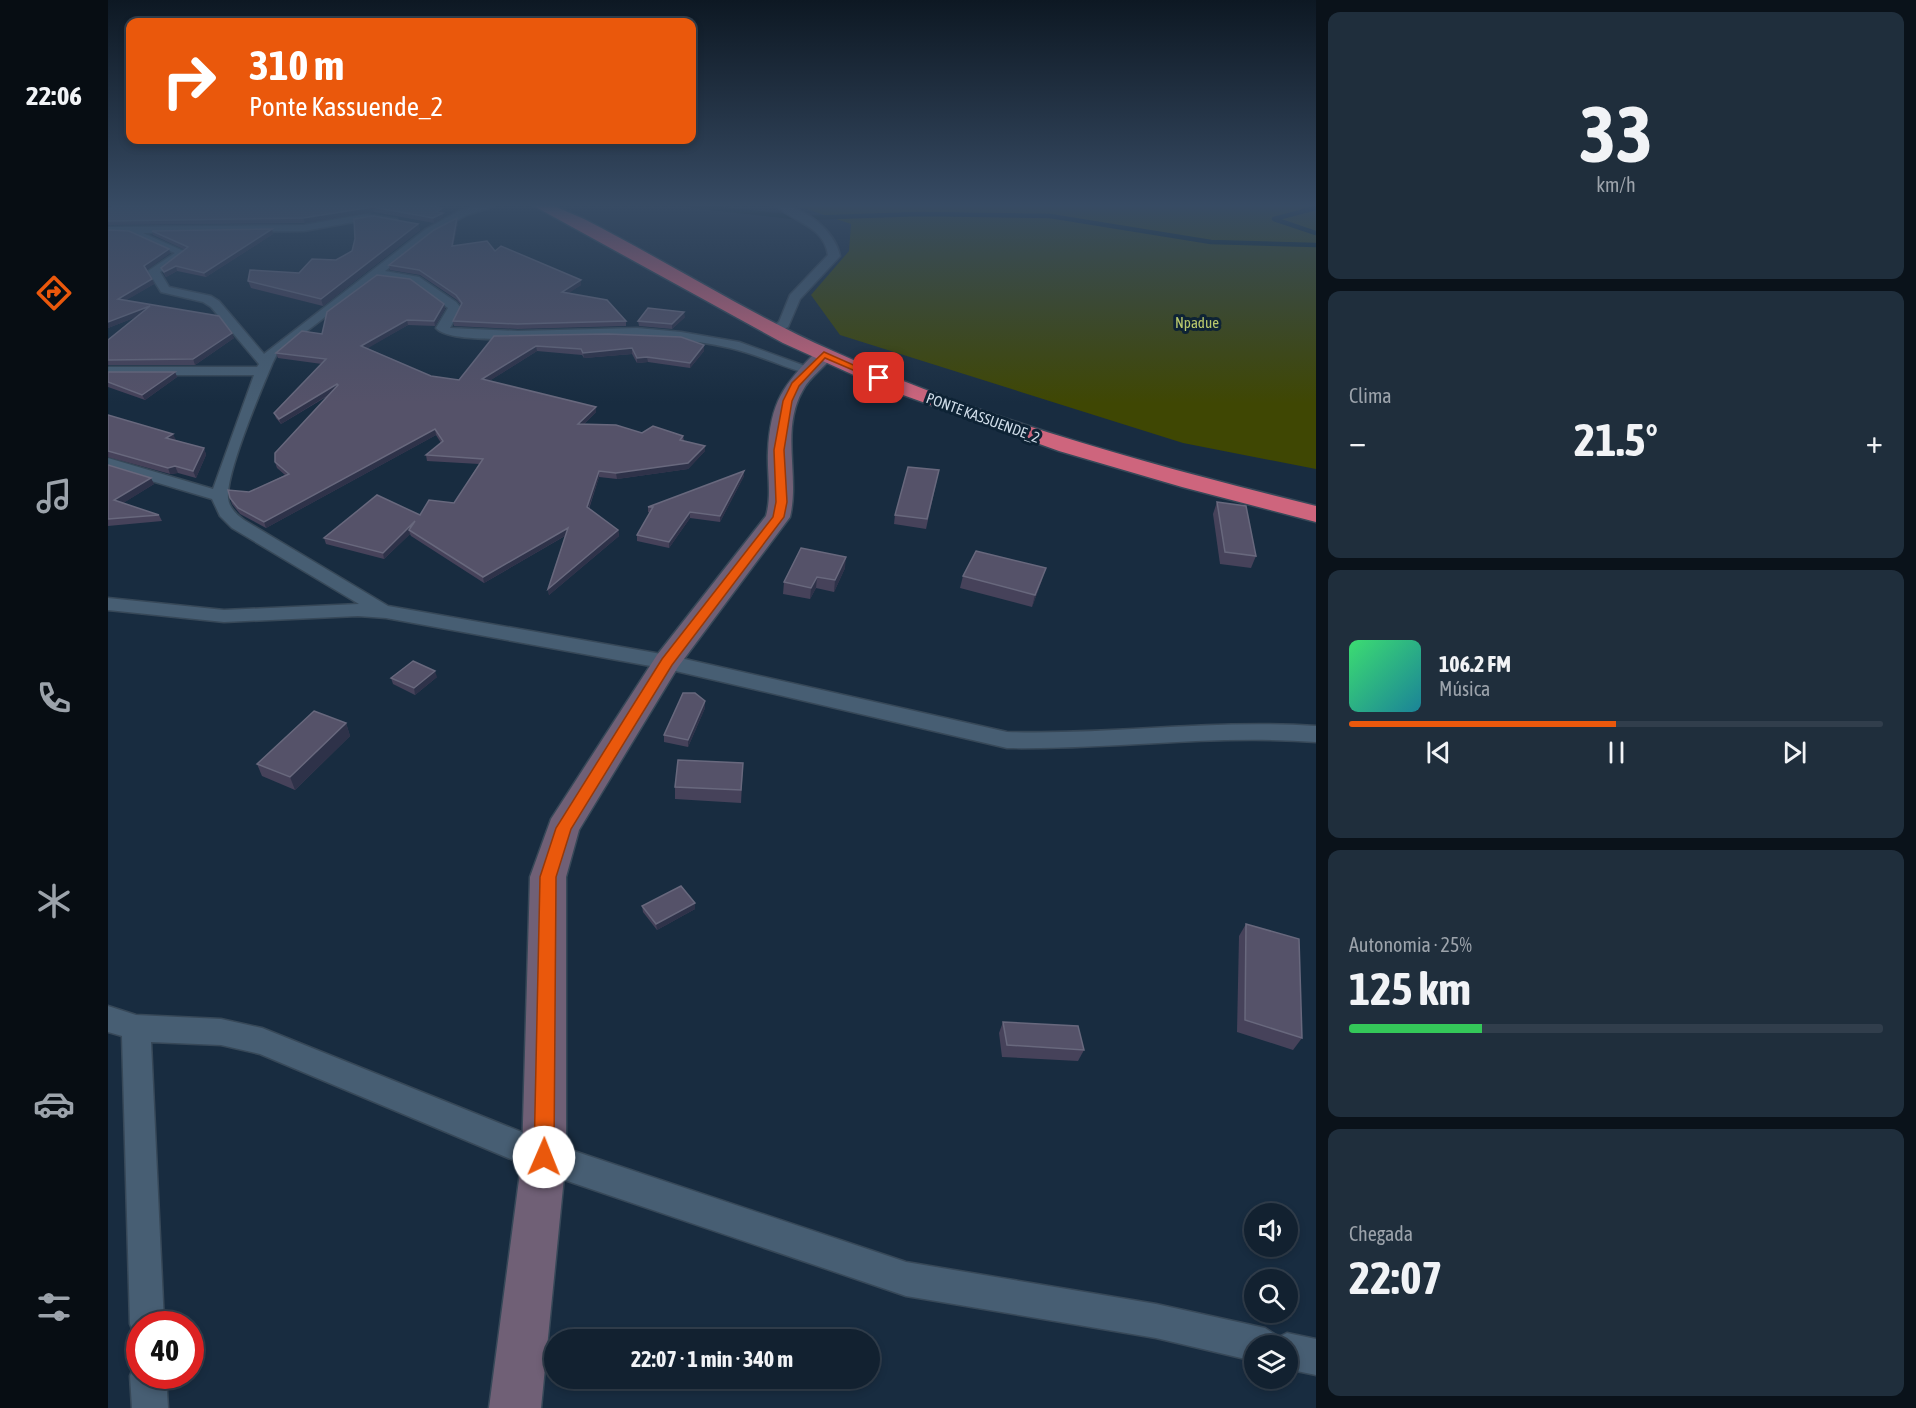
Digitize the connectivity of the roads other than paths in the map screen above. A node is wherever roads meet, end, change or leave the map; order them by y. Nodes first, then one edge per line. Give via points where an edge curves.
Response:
1 (154, 272) edge
2 (671, 272) edge
3 (819, 272) edge
4 (373, 273) joint
5 (774, 330) junction
6 (816, 362) junction
7 (262, 366) junction
8 (108, 371) edge
9 (108, 463) edge
10 (219, 496) junction
11 (1316, 514) edge
12 (108, 604) edge
13 (386, 612) junction
14 (667, 662) junction
15 (1316, 734) edge
16 (122, 1024) edge
17 (544, 1157) junction
18 (146, 1311) edge
19 (1244, 1341) edge
20 (1298, 1353) edge
21 (1316, 1357) edge
22 (149, 1389) edge
23 (150, 1408) edge
24 (515, 1408) edge

1 - 7 street via 165,290 215,304
2 - 5 highway, PONTE KASSUENDE_2
3 - 5 street via 794,298 784,324
4 - 6 street via 415,279 452,305 455,308 442,328 447,332 637,332 734,345
4 - 7 street via 279,345
5 - 6 highway, PONTE KASSUENDE_2
6 - 11 highway, PONTE KASSUENDE_2 via 1050,442
6 - 14 street via 795,385 787,401 779,450 782,502 778,517
7 - 8 street
7 - 10 street
9 - 10 street
10 - 13 street via 226,514 238,524
12 - 13 street via 224,616
13 - 14 street
14 - 15 street via 1008,740 1260,730
14 - 17 street via 563,828 554,852 548,877
16 - 17 street via 221,1032 262,1041
16 - 18 street
17 - 19 street via 906,1279 1156,1321
17 - 24 street
20 - 21 street
22 - 23 street

